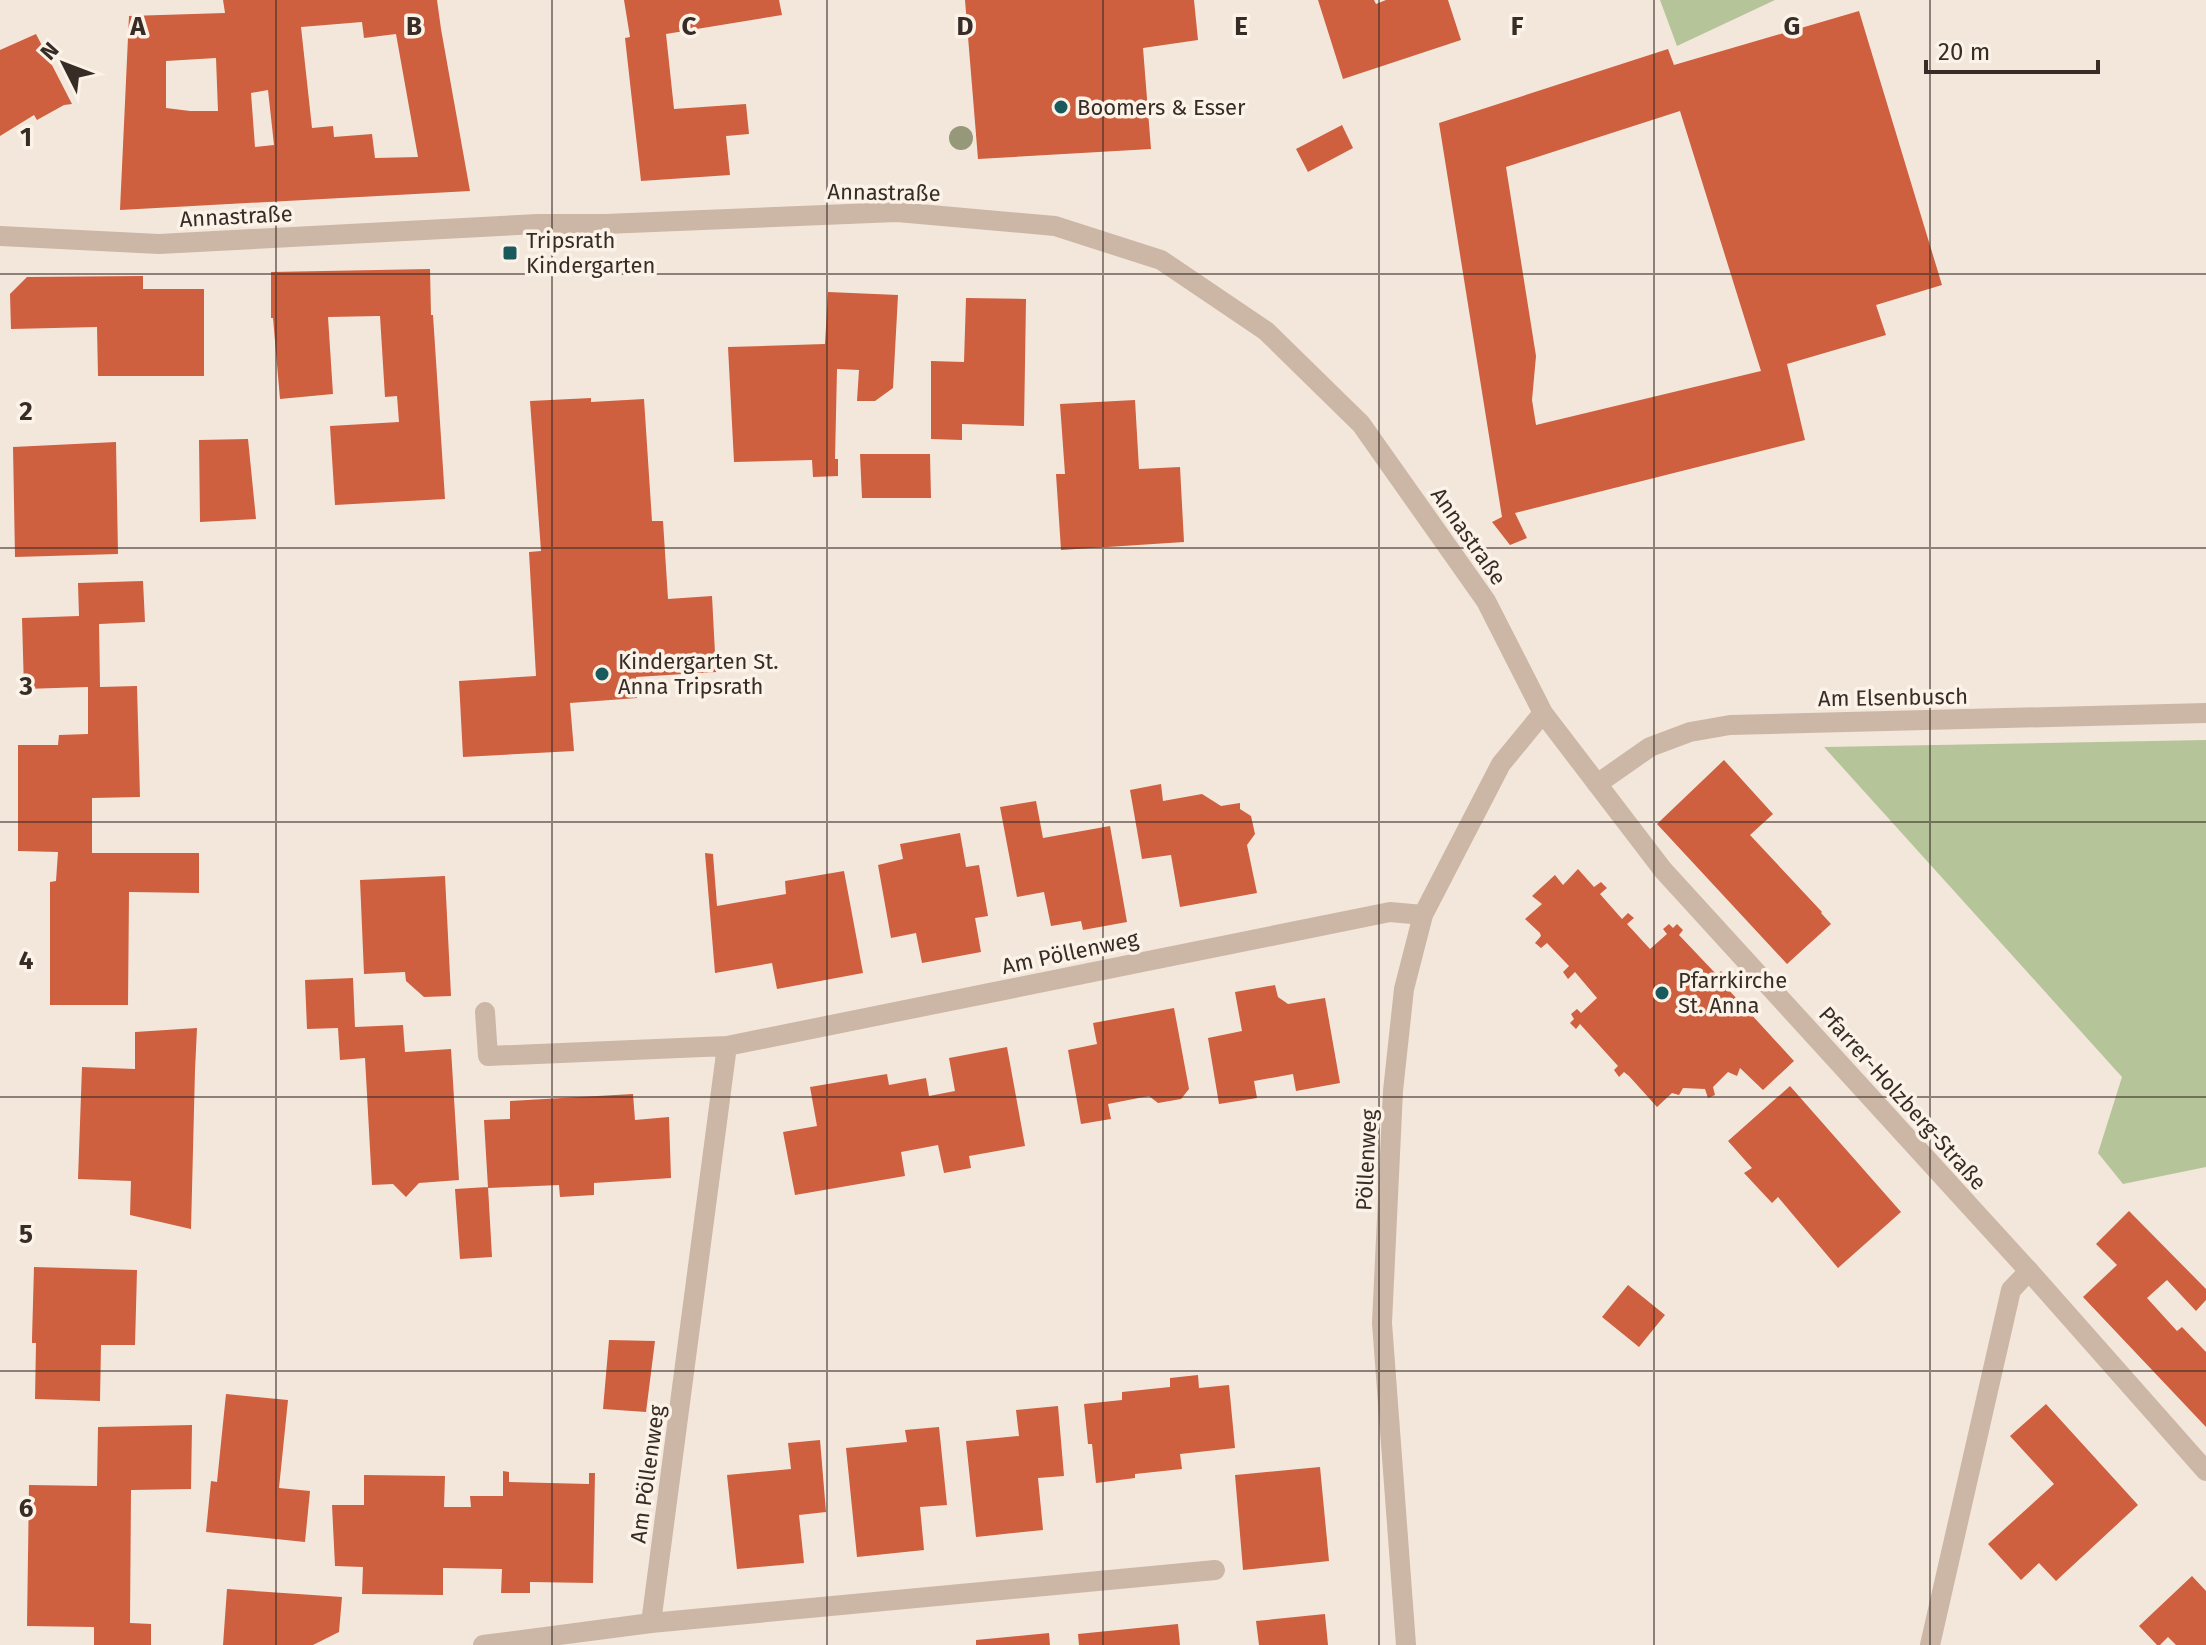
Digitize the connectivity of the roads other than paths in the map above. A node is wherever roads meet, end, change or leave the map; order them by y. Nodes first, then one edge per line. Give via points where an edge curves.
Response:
1 (0, 236) edge
2 (1543, 713) junction
3 (2206, 713) edge
4 (1597, 784) junction
5 (1423, 915) junction
6 (485, 1012) dead end
7 (727, 1046) junction
8 (2029, 1271) junction
9 (2206, 1471) edge
10 (1215, 1570) dead end
11 (651, 1623) junction
12 (483, 1645) edge
13 (1406, 1645) edge
14 (1930, 1645) edge

1 - 2 street, Annastraße via 159,244 897,212 1055,226 1161,260 1266,331 1361,424 1486,601
2 - 4 street, Pfarrer-Holzberg-Straße
2 - 5 street, Pöllenweg via 1501,764
3 - 4 street, Am Elsenbusch via 1730,725 1650,747
4 - 8 street, Pfarrer-Holzberg-Straße via 1663,870
5 - 7 street, Am Pöllenweg via 1390,912
5 - 13 street, Pöllenweg via 1404,989 1393,1091 1382,1323
6 - 7 street, Am Pöllenweg via 488,1056
7 - 11 street, Am Pöllenweg
8 - 9 street, Pfarrer-Holzberg-Straße
8 - 14 street via 2011,1290
10 - 11 street
11 - 12 street

